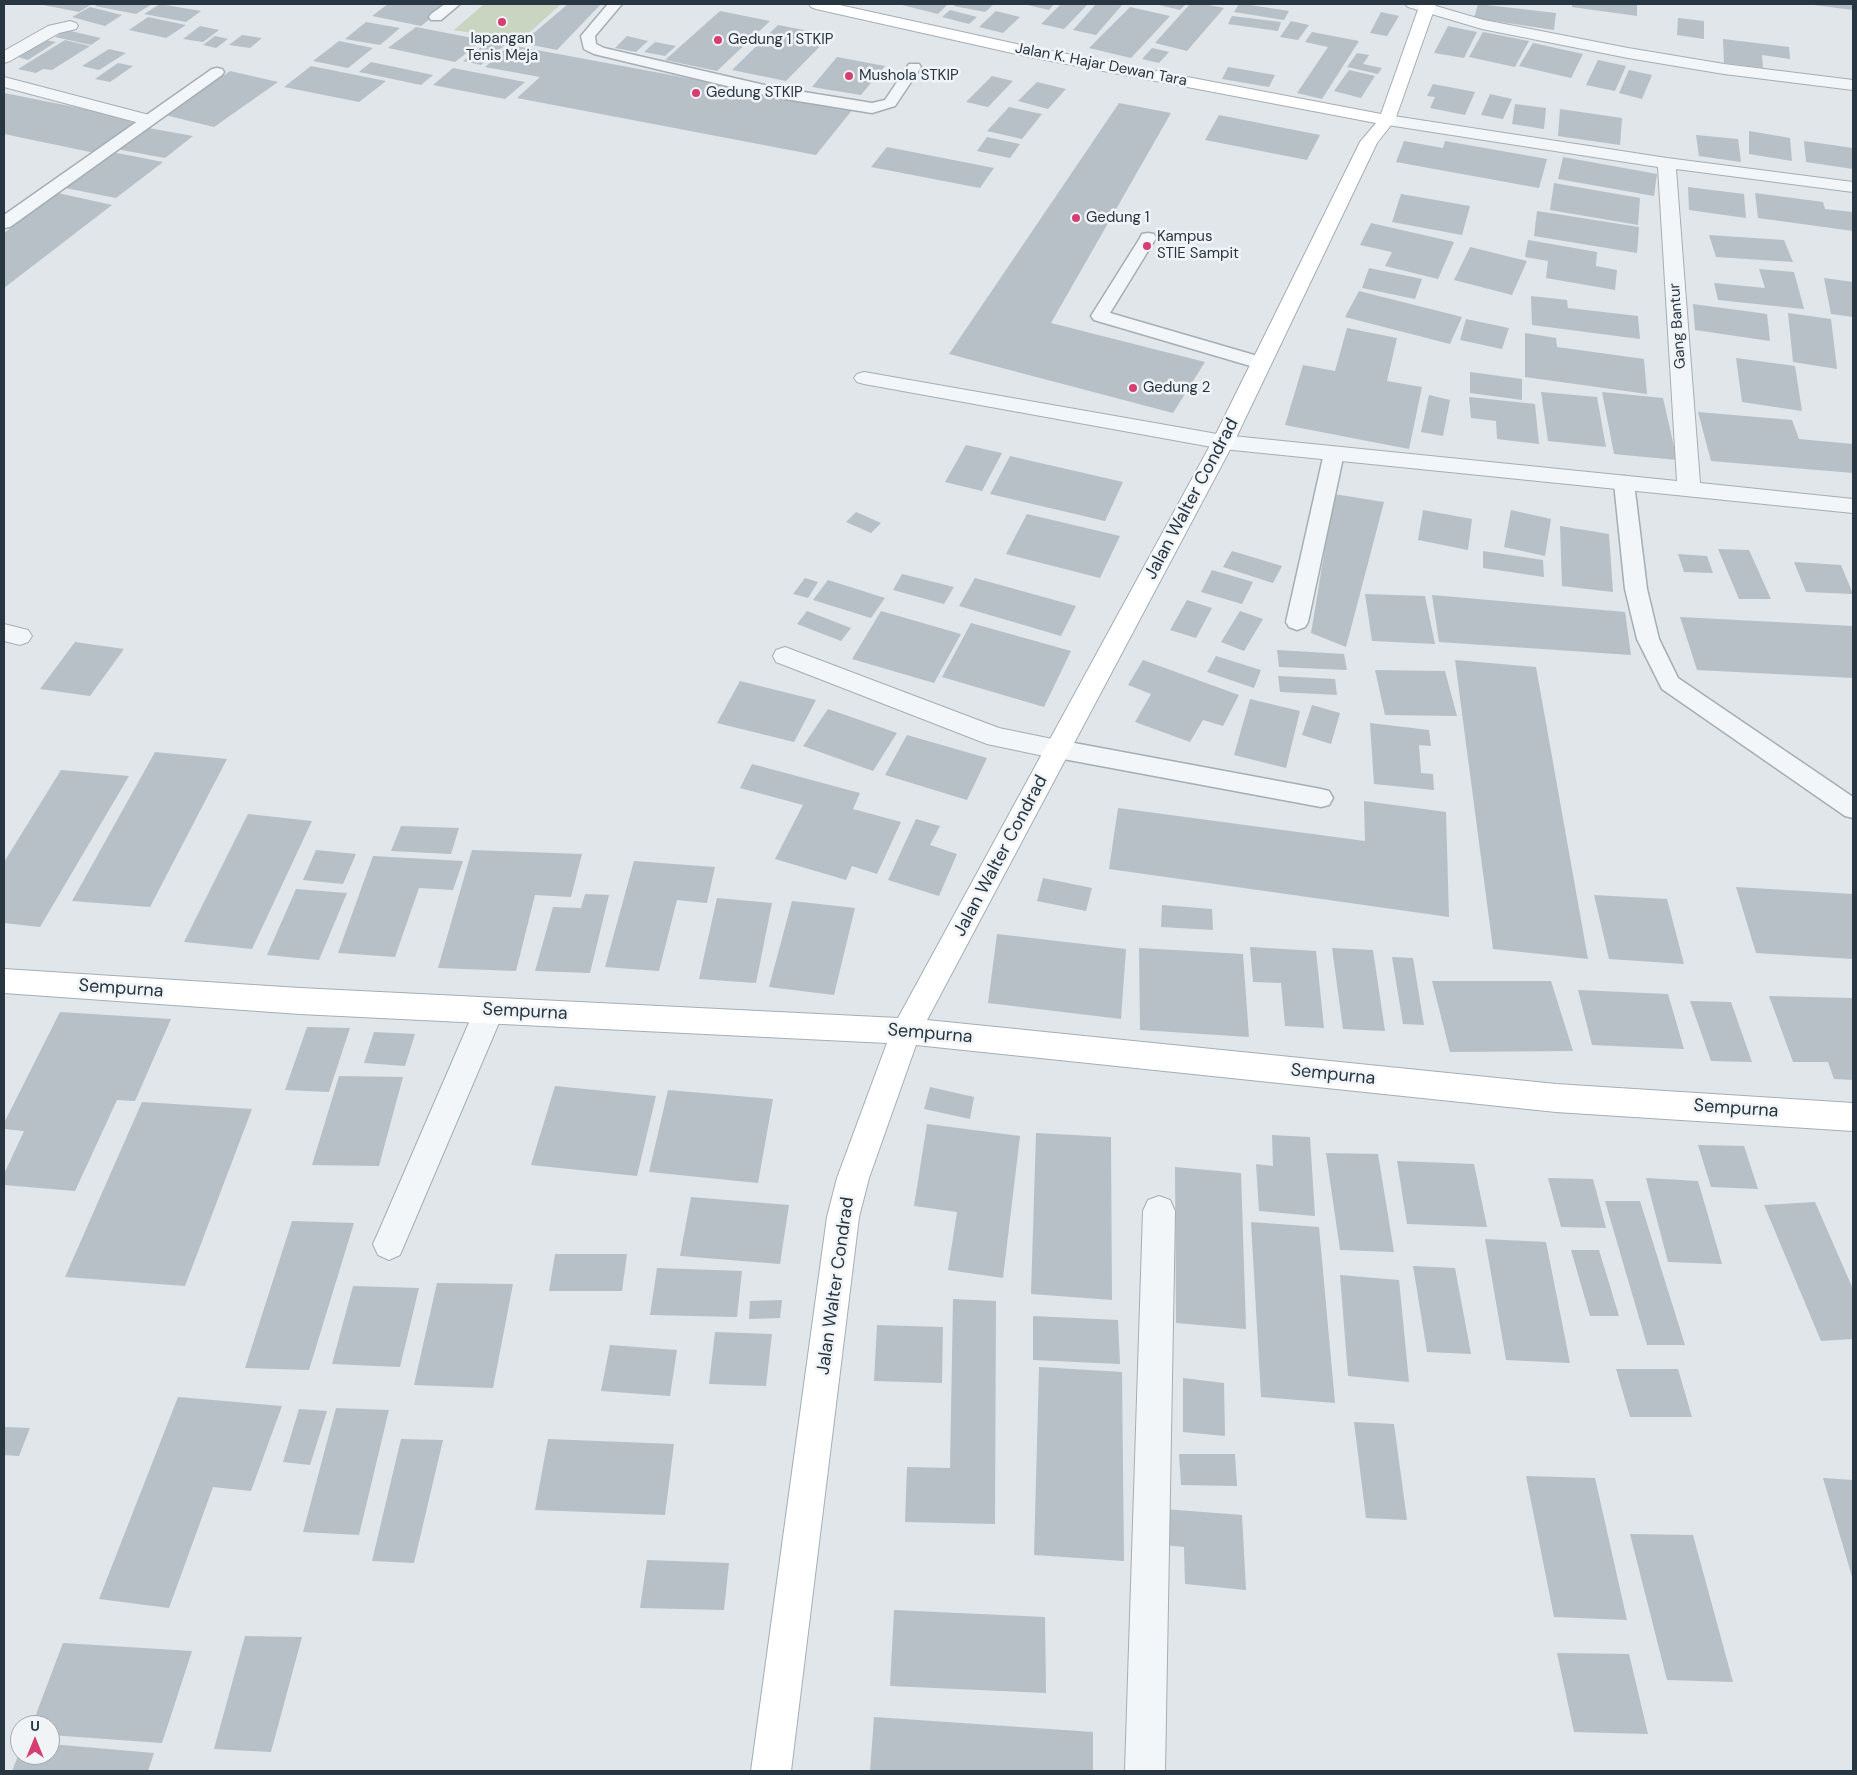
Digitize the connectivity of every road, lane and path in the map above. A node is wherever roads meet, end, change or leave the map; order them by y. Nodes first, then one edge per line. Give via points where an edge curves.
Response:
1 (453, 4) edge
2 (615, 4) edge
3 (816, 4) edge
4 (1423, 5) edge
5 (436, 17) dead end
6 (70, 26) dead end
7 (4, 58) edge
8 (914, 67) dead end
9 (217, 72) dead end
10 (4, 82) edge
11 (1853, 85) edge
12 (147, 120) junction
13 (1387, 120) junction
14 (1667, 163) junction
15 (1853, 187) edge
16 (4, 223) edge
17 (1148, 238) dead end
18 (1262, 363) junction
19 (864, 378) dead end
20 (1223, 442) junction
21 (1334, 453) junction
22 (1624, 483) junction
23 (1689, 490) junction
24 (1853, 506) edge
25 (1297, 622) dead end
26 (785, 656) dead end
27 (1058, 750) junction
28 (1321, 798) dead end
29 (1853, 809) edge
30 (4, 981) edge
31 (489, 1011) junction
32 (906, 1031) junction
33 (1853, 1116) edge
34 (1159, 1211) dead end
35 (389, 1244) dead end
36 (771, 1771) edge
37 (1145, 1771) edge

1 - 5 lane
2 - 8 lane via 588,36 589,46 773,92 872,108 890,103
3 - 13 street, Jalan K. Hajar Dewan Tara via 1030,52
4 - 11 street via 1482,24 1628,53
4 - 13 street, Jalan Walter Condrad
6 - 7 street via 54,29
9 - 12 lane
10 - 12 street
12 - 16 lane
13 - 14 street
13 - 18 street, Jalan Walter Condrad via 1369,142
14 - 15 street
14 - 23 street, Gang Bantur
17 - 18 lane via 1100,316
18 - 20 street, Jalan Walter Condrad
19 - 20 street
20 - 21 street
20 - 27 street, Jalan Walter Condrad
21 - 22 street
21 - 25 lane
22 - 23 street
22 - 29 lane via 1636,589 1648,639 1670,683
23 - 24 street
26 - 27 street via 996,737
27 - 28 lane
27 - 32 street, Jalan Walter Condrad
30 - 31 street, Sempurna via 300,1002
31 - 32 street, Sempurna
31 - 35 street
32 - 33 street, Sempurna via 1556,1098
32 - 36 street, Jalan Walter Condrad via 853,1178 843,1217
34 - 37 street

